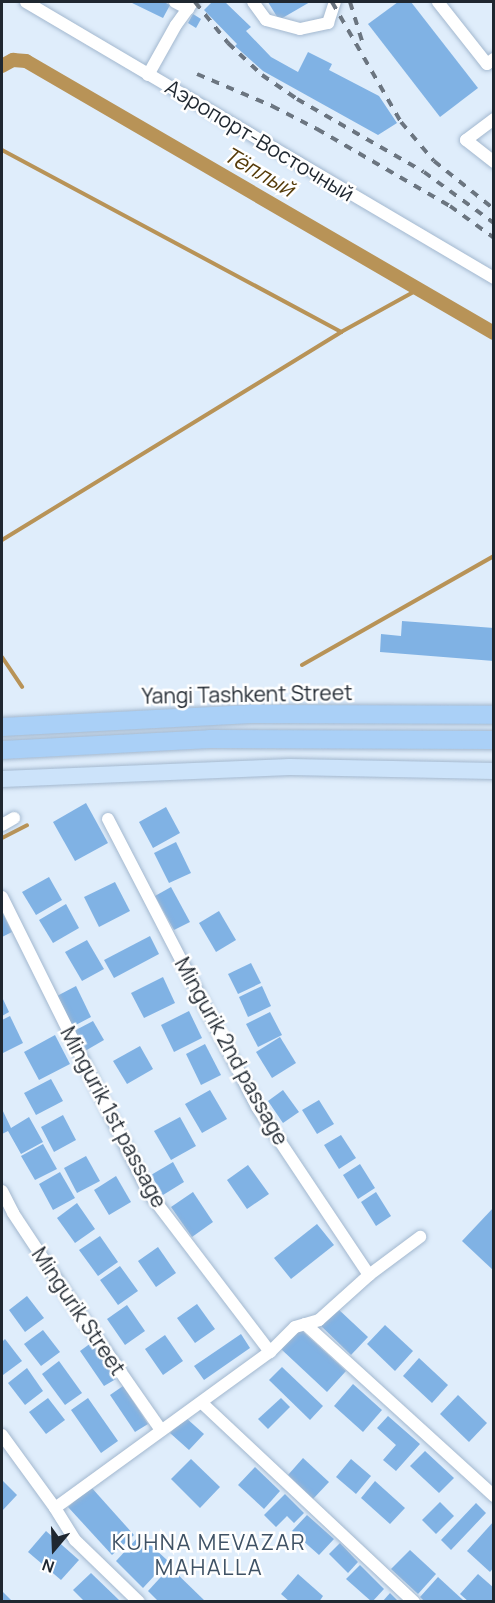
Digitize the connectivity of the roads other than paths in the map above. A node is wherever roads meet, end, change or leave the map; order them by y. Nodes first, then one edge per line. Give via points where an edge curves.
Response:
1 (26, 2) edge
2 (175, 2) edge
3 (253, 2) edge
4 (335, 2) edge
5 (438, 2) edge
6 (190, 5) edge
7 (491, 64) edge
8 (148, 75) junction
9 (494, 119) edge
10 (494, 162) edge
11 (494, 278) edge
12 (494, 715) edge
13 (2, 727) edge
14 (494, 740) edge
15 (2, 750) edge
16 (494, 771) edge
17 (2, 779) edge
18 (14, 818) dead end
19 (108, 819) dead end
20 (2, 825) edge
21 (2, 897) edge
22 (2, 1191) edge
23 (420, 1237) dead end
24 (369, 1275) junction
25 (305, 1324) junction
26 (270, 1352) junction
27 (202, 1402) junction
28 (161, 1430) junction
29 (2, 1435) edge
30 (494, 1496) edge
31 (55, 1508) junction
32 (139, 1602) edge
33 (414, 1602) edge

1 - 8 street, Аэропорт-Восточный
2 - 6 street
3 - 4 street via 266,21 300,29 328,23
5 - 7 street
6 - 8 street
8 - 11 street, Аэропорт-Восточный
9 - 10 street via 466,140
12 - 13 highway, Yangi Tashkent Street via 252,714
14 - 15 highway via 210,739
16 - 17 main road via 290,767
18 - 20 street
19 - 24 street, Mingurik 2nd passage via 257,1107
21 - 26 street, Mingurik 1st passage via 149,1193
22 - 28 street, Mingurik Street via 58,1282
23 - 24 street
24 - 25 street via 319,1320
25 - 26 street via 295,1327
25 - 30 street
26 - 27 street
27 - 28 street
27 - 33 street
28 - 31 street
29 - 31 street
31 - 32 street via 75,1540

